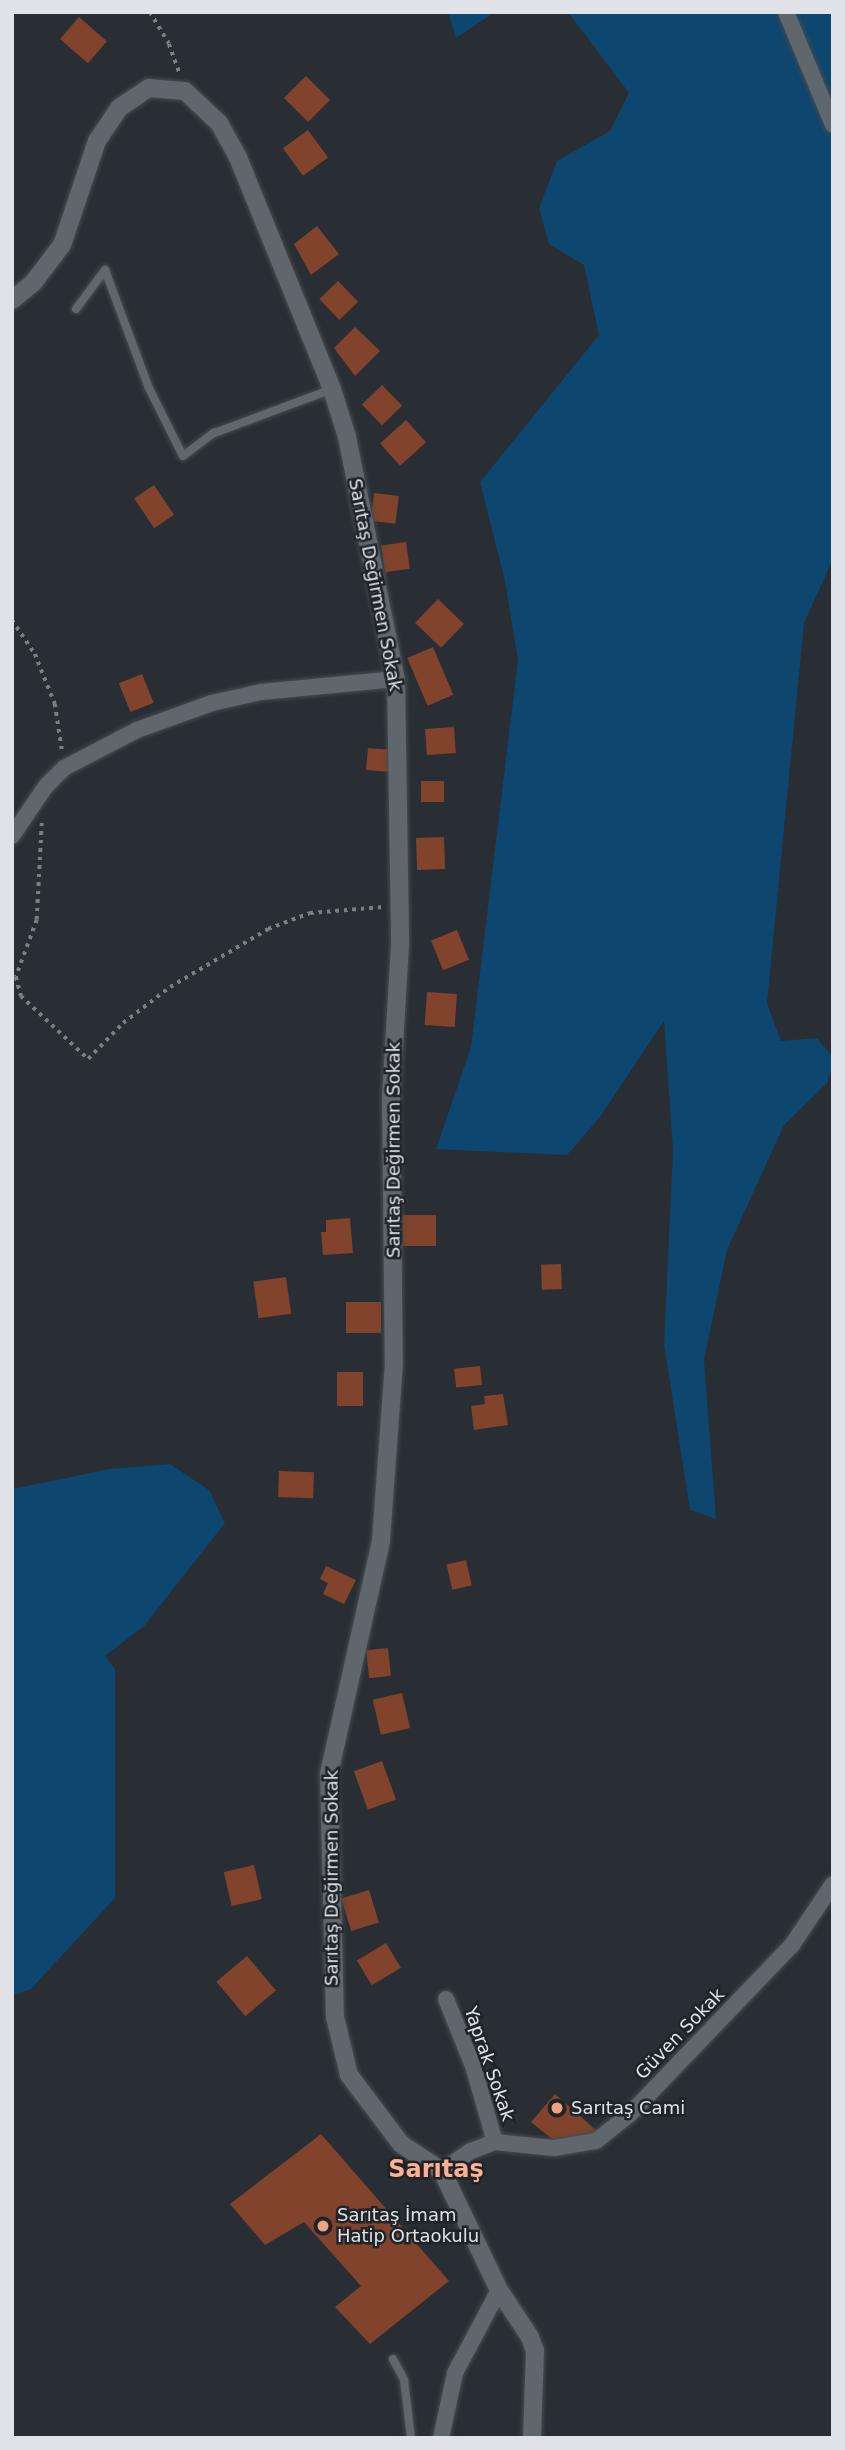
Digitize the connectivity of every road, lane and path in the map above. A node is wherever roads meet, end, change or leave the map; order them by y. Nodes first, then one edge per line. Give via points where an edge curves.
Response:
1 (150, 12) edge
2 (786, 12) edge
3 (185, 91) junction
4 (833, 125) edge
5 (12, 300) edge
6 (76, 309) dead end
7 (332, 389) junction
8 (12, 620) edge
9 (396, 679) junction
10 (64, 768) junction
11 (45, 815) dead end
12 (12, 836) edge
13 (399, 907) junction
14 (833, 1884) edge
15 (446, 1999) dead end
16 (495, 2142) junction
17 (442, 2171) junction
18 (499, 2290) junction
19 (393, 2359) dead end
20 (411, 2438) edge
21 (441, 2438) edge
22 (532, 2438) edge

1 - 3 path via 169,44
2 - 4 street
3 - 5 street via 149,88 119,108 97,141 62,245 33,284
3 - 7 street, Sarıtaş Değirmen Sokak via 219,123 237,155
6 - 7 lane via 105,270 149,388 183,456 214,433
7 - 9 street, Sarıtaş Değirmen Sokak
8 - 10 path via 35,654 55,704
9 - 10 street via 261,692 212,703 137,730
9 - 13 street, Sarıtaş Değirmen Sokak
10 - 12 street
11 - 13 path via 40,827 37,920 16,977 21,996 88,1059 123,1023 170,987 268,929 310,913
13 - 17 street, Sarıtaş Değirmen Sokak via 391,1097 394,1363 378,1560 329,1774 334,1868 329,1912 335,2017 349,2075 401,2144
14 - 16 street, Güven Sokak via 792,1945 630,2114 596,2141 554,2148
15 - 16 street, Yaprak Sokak via 473,2066
16 - 17 street via 471,2151
17 - 18 street
18 - 21 street via 455,2373
18 - 22 street via 535,2351
19 - 20 lane via 404,2380

